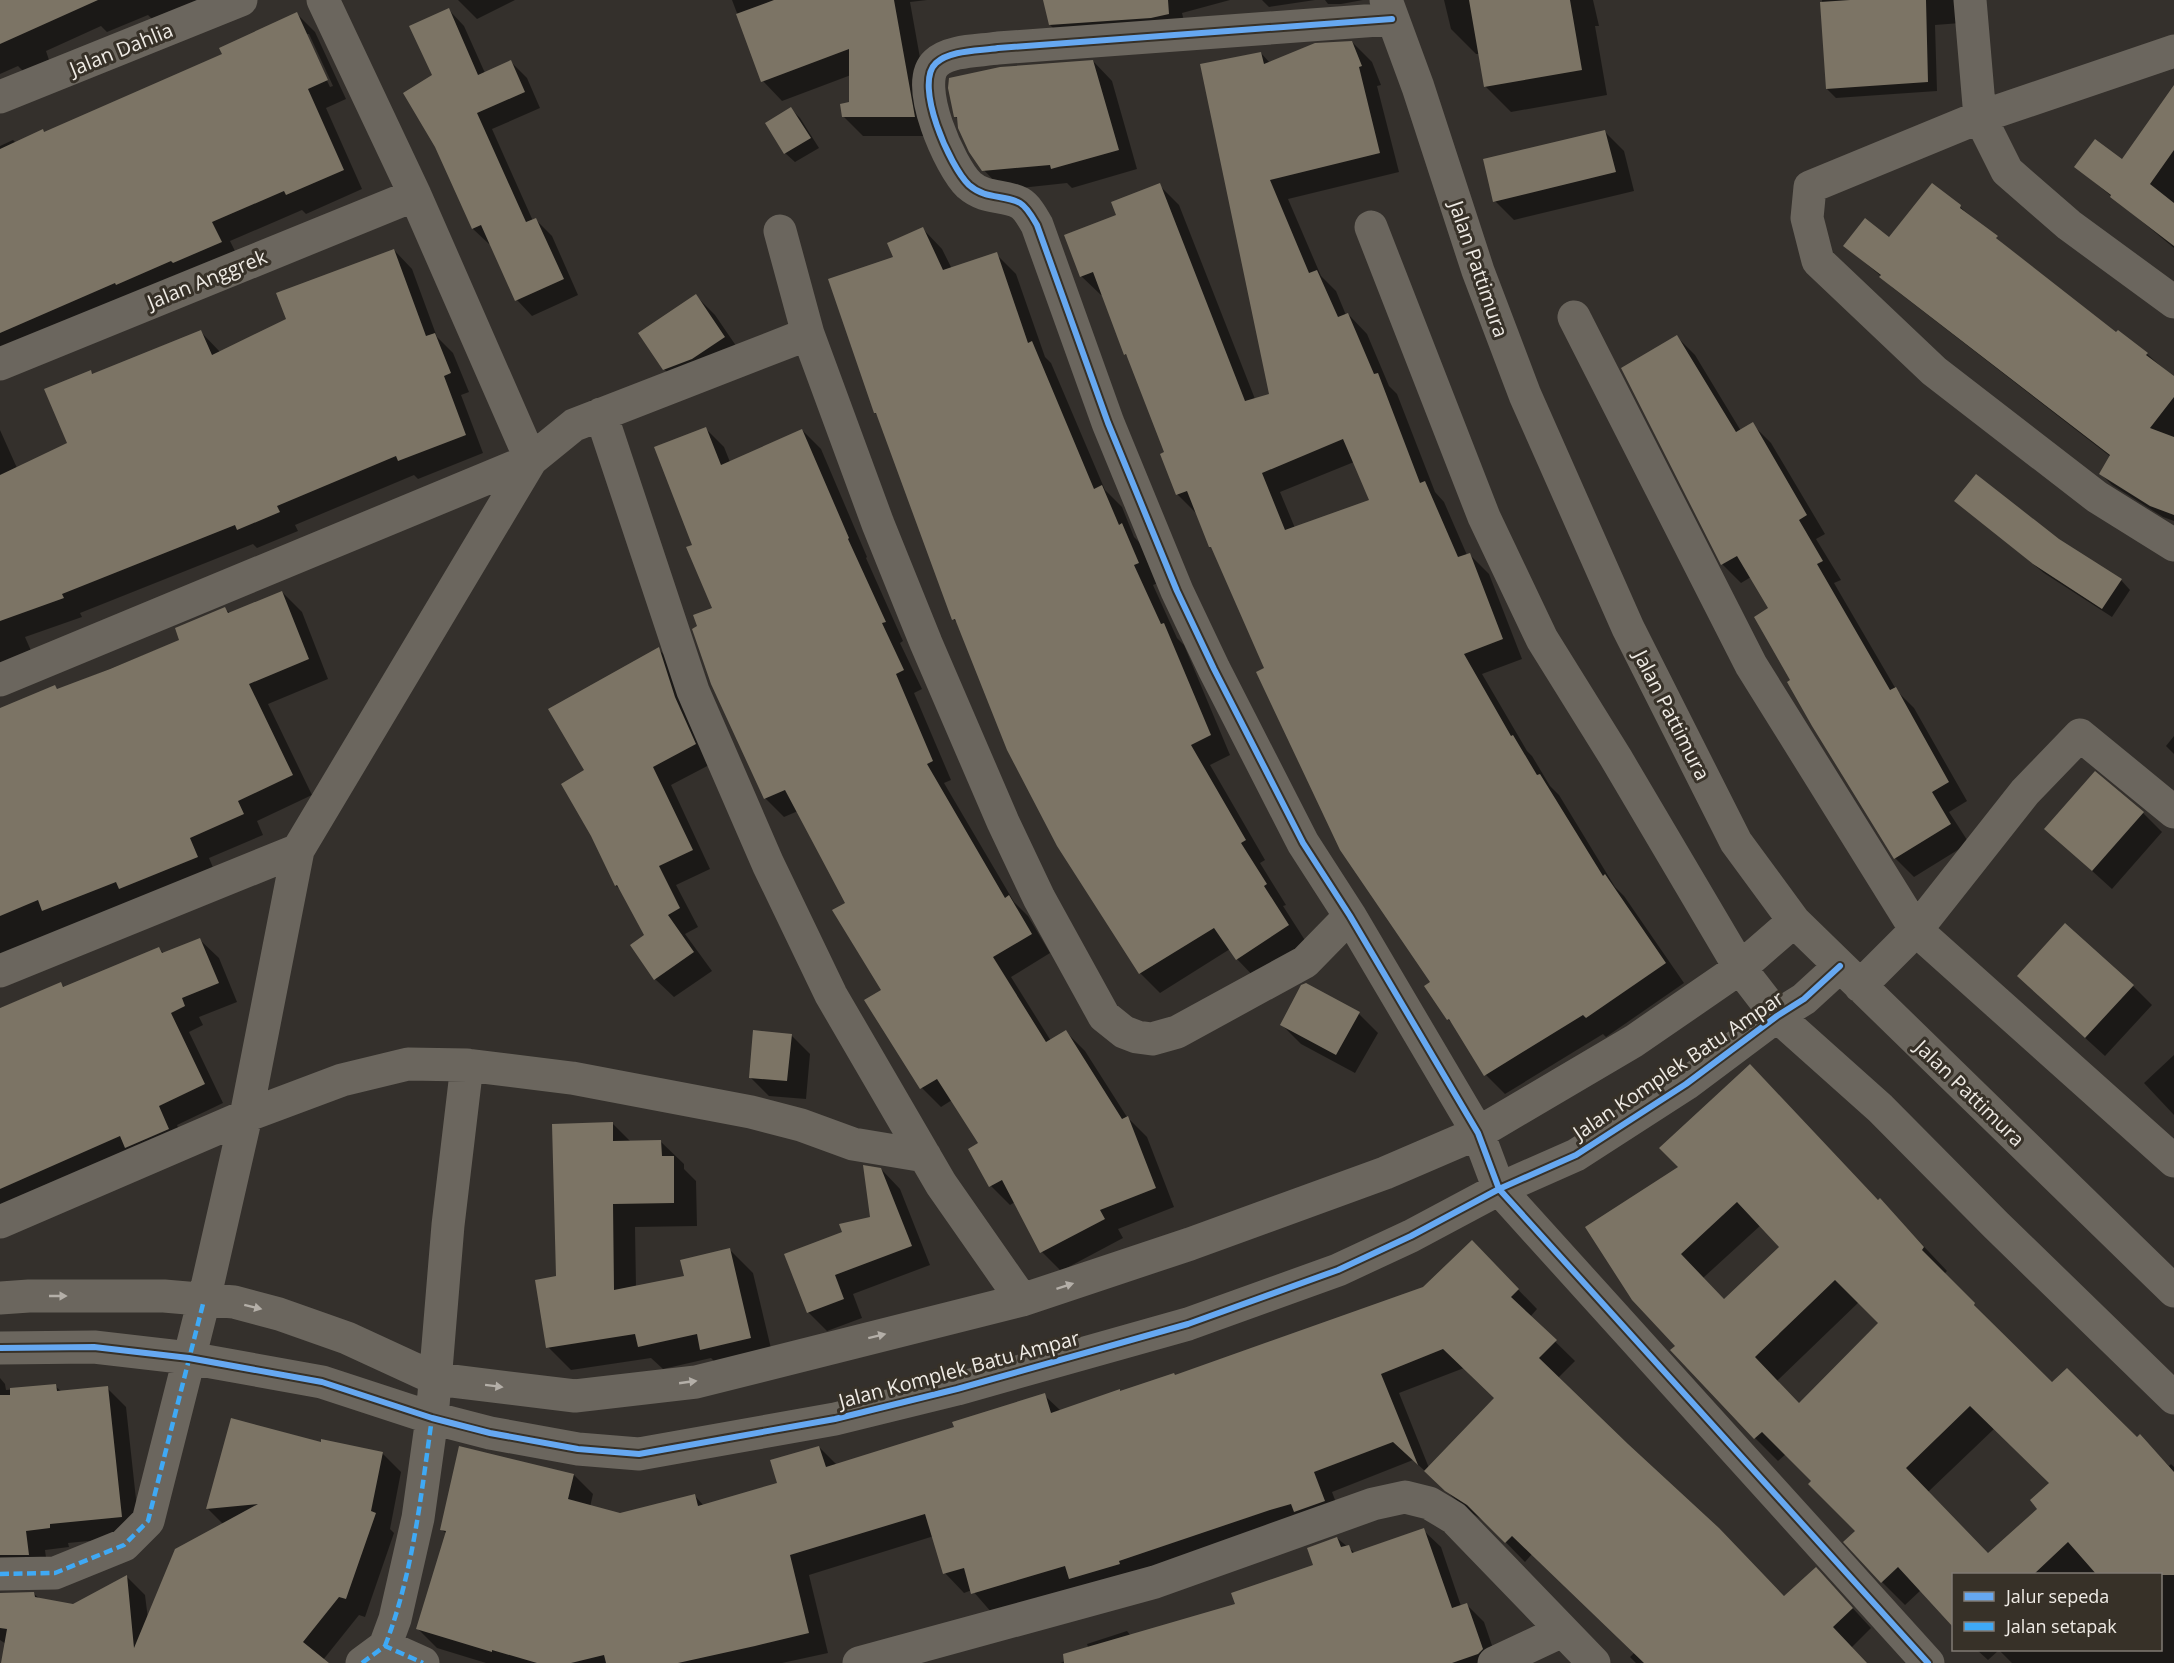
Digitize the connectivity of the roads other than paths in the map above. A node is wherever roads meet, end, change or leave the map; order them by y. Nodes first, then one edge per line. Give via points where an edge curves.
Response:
1 (241, 0) edge
2 (323, 0) edge
3 (1970, 0) edge
4 (1389, 9) edge
5 (2174, 51) edge
6 (0, 97) edge
7 (1980, 117) junction
8 (415, 195) junction
9 (1371, 227) dead end
10 (780, 231) dead end
11 (2174, 302) edge
12 (1574, 317) dead end
13 (808, 334) junction
14 (0, 364) edge
15 (601, 414) junction
16 (531, 460) junction
17 (2174, 545) edge
18 (0, 680) edge
19 (2174, 812) edge
20 (298, 850) junction
21 (1350, 916) junction
22 (1794, 921) junction
23 (1916, 930) junction
24 (1740, 968) junction
25 (0, 971) edge
26 (1850, 976) junction
27 (1777, 1016) junction
28 (467, 1065) junction
29 (246, 1116) junction
30 (1478, 1133) junction
31 (925, 1156) junction
32 (2174, 1161) edge
33 (1499, 1189) junction
34 (0, 1222) edge
35 (2174, 1291) edge
36 (0, 1298) edge
37 (204, 1300) junction
38 (1022, 1300) junction
39 (0, 1348) edge
40 (189, 1358) junction
41 (436, 1379) junction
42 (2174, 1398) edge
43 (432, 1418) junction
44 (0, 1574) edge
45 (1562, 1631) junction
46 (373, 1655) edge
47 (423, 1663) edge
48 (859, 1663) edge
49 (1494, 1663) edge
50 (1594, 1663) edge
51 (1928, 1663) edge

1 - 6 street, Jalan Dahlia
2 - 8 street
3 - 7 street
4 - 21 street via 957,54 937,62 928,78 934,118 959,172 968,184 986,195 1020,203 1037,225 1107,423 1177,591 1303,843
4 - 22 street, Jalan Pattimura via 1478,271 1525,395 1583,530 1736,842
5 - 7 street
7 - 11 street via 2007,171 2069,225
7 - 17 street via 1810,188 1807,218 1818,261 1934,371 2097,497
8 - 14 street, Jalan Anggrek
8 - 16 street
9 - 24 street via 1484,517 1542,639
10 - 13 street
12 - 23 street via 1751,664
13 - 15 street
13 - 21 street via 878,524 967,739 1039,898 1104,1016 1137,1037 1152,1039 1177,1032 1305,962
15 - 16 street via 574,425
15 - 31 street via 693,691 768,864 831,995
16 - 18 street
16 - 20 street
19 - 23 street, Jalan Komplek Batu Ampar via 2080,735 2025,792
20 - 25 street
20 - 29 street
21 - 30 street
22 - 24 street
22 - 26 street, Jalan Pattimura
23 - 26 street, Jalan Komplek Batu Ampar
23 - 32 street
24 - 27 street
24 - 30 street via 1634,1041
26 - 27 street, Jalan Komplek Batu Ampar
26 - 35 street, Jalan Pattimura
27 - 33 street, Jalan Komplek Batu Ampar via 1686,1084 1576,1155
27 - 42 street via 1880,1108
28 - 29 street via 408,1064 342,1080
28 - 31 street via 572,1078 751,1112 853,1144
28 - 41 street via 448,1225
29 - 34 street
29 - 37 street
30 - 33 street
38 -> 30 street via 1364,1181
31 - 38 street
33 - 43 street, Jalan Komplek Batu Ampar via 1338,1270 1188,1324 835,1419 639,1454 578,1449
33 - 51 street
36 -> 37 street via 164,1296
37 - 40 street
37 -> 41 street via 234,1302 279,1314 347,1338
41 -> 38 street via 575,1396 696,1382
39 - 40 street, Jalan Komplek Batu Ampar via 94,1347
40 - 43 street, Jalan Komplek Batu Ampar via 322,1382
40 - 44 street via 148,1521 124,1545 55,1574
41 - 43 street
43 - 46 street via 414,1540 395,1619
45 - 48 street via 1454,1518 1429,1503 1405,1497 1373,1504 1155,1582
45 - 49 street
45 - 50 street
46 - 47 street

